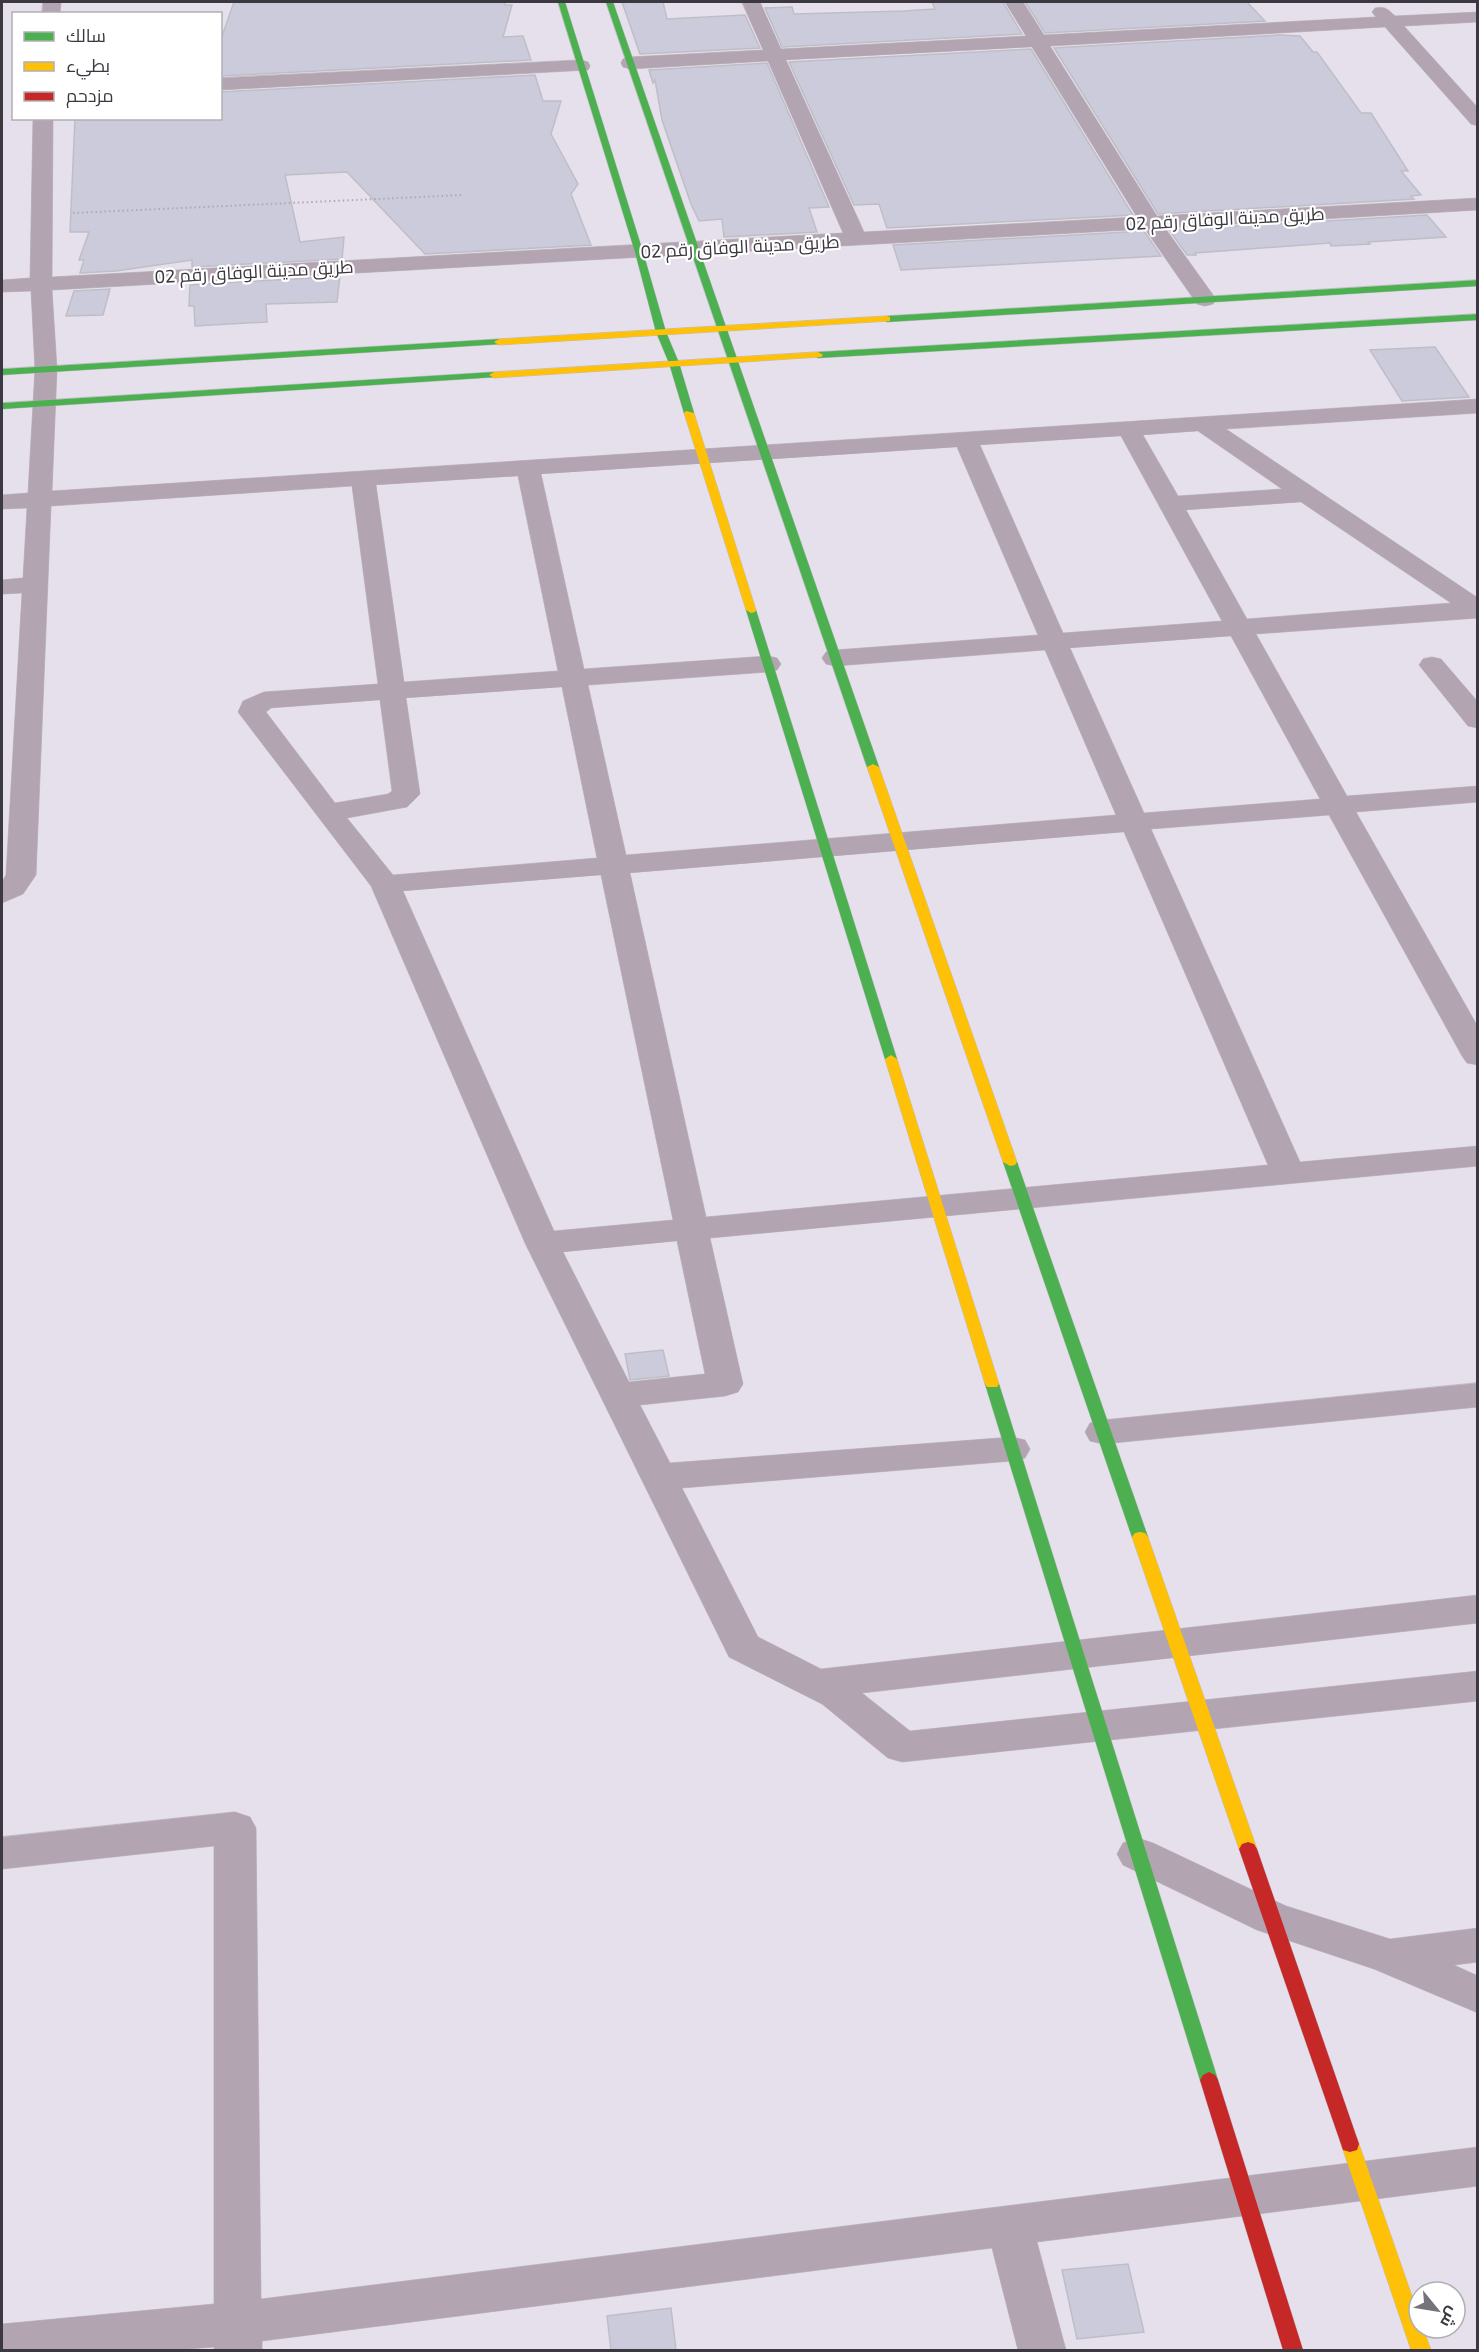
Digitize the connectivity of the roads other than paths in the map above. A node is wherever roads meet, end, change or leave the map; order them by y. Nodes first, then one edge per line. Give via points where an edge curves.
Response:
1 (561, 2) edge
2 (609, 2) edge
3 (751, 2) edge
4 (1014, 2) edge
5 (1371, 2) edge
6 (1478, 17) edge
7 (1390, 22) junction
8 (1039, 42) junction
9 (774, 55) junction
10 (630, 63) junction
11 (581, 66) junction
12 (222, 84) edge
13 (43, 120) edge
14 (1478, 120) edge
15 (1478, 204) edge
16 (1151, 223) junction
17 (857, 240) junction
18 (694, 249) junction
19 (639, 252) junction
20 (1478, 282) edge
21 (41, 283) junction
22 (2, 286) edge
23 (1205, 299) junction
24 (1478, 317) edge
25 (721, 328) junction
26 (661, 332) junction
27 (732, 360) junction
28 (674, 363) junction
29 (46, 369) junction
30 (2, 372) edge
31 (45, 403) junction
32 (2, 406) edge
33 (1478, 406) edge
34 (1201, 423) junction
35 (1128, 428) junction
36 (965, 439) junction
37 (764, 452) junction
38 (703, 456) junction
39 (528, 468) junction
40 (363, 479) junction
41 (1306, 494) junction
42 (40, 499) junction
43 (2, 502) edge
44 (1171, 504) junction
45 (36, 584) junction
46 (2, 587) edge
47 (1477, 610) edge
48 (1239, 628) junction
49 (1054, 642) junction
50 (836, 658) junction
51 (768, 664) junction
52 (1432, 666) dead end
53 (573, 678) junction
54 (392, 691) junction
55 (1478, 720) edge
56 (14, 786) edge
57 (1478, 794) edge
58 (1338, 805) junction
59 (328, 813) junction
60 (1134, 822) junction
61 (899, 841) junction
62 (825, 847) junction
63 (614, 865) junction
64 (385, 884) junction
65 (2, 894) edge
66 (1478, 1056) edge
67 (1478, 1156) edge
68 (1288, 1173) junction
69 (1023, 1198) junction
70 (937, 1206) junction
71 (692, 1229) junction
72 (542, 1243) junction
73 (618, 1395) junction
74 (1478, 1395) edge
75 (1103, 1432) junction
76 (1012, 1449) junction
77 (659, 1477) junction
78 (1478, 1609) edge
79 (1176, 1643) junction
80 (1076, 1654) junction
81 (816, 1684) junction
82 (1478, 1686) edge
83 (1202, 1715) junction
84 (1099, 1726) junction
85 (2, 1853) edge
86 (1138, 1854) junction
87 (1272, 1918) junction
88 (1478, 1946) edge
89 (1389, 1956) junction
90 (1478, 1995) edge
91 (1478, 2166) edge
92 (1363, 2181) junction
93 (1245, 2196) junction
94 (1009, 2225) junction
95 (238, 2337) edge
96 (2, 2346) edge
97 (1042, 2350) edge
98 (1293, 2350) edge
99 (1421, 2350) edge

1 - 11 main road
2 - 10 main road
3 - 9 street
4 - 8 street
5 - 7 street
6 - 7 street
7 - 8 street
7 - 14 street
8 - 9 street
8 - 16 street
9 - 10 street
9 - 17 street
10 - 18 main road
11 - 12 street
11 - 19 main road
13 - 21 street
15 - 16 street, طريق مدينة الوفاق رقم 02
16 - 17 street, طريق مدينة الوفاق رقم 02
16 - 23 street
17 - 18 street, طريق مدينة الوفاق رقم 02
18 - 19 street, طريق مدينة الوفاق رقم 02
18 - 25 main road
19 - 21 street, طريق مدينة الوفاق رقم 02
19 - 26 main road
20 - 23 main road
21 - 22 street, طريق مدينة الوفاق رقم 02
21 - 29 street
23 - 25 main road
24 - 27 main road
25 - 26 main road
25 - 27 main road
26 - 28 main road
26 - 29 main road
27 - 28 main road
27 - 37 main road
28 - 31 main road
28 - 38 main road
29 - 30 main road
29 - 31 street
31 - 32 main road
31 - 42 street
33 - 34 street
34 - 35 street
34 - 41 street
35 - 36 street
35 - 44 street
36 - 37 street
36 - 49 street
37 - 38 street
37 - 50 main road
38 - 39 street
38 - 51 main road
39 - 40 street
39 - 53 street
40 - 42 street
40 - 54 street
41 - 44 street
41 - 47 street
42 - 43 street
42 - 45 street
44 - 48 street
45 - 46 street
45 - 56 street
47 - 48 street
48 - 49 street
48 - 58 street
49 - 50 street
49 - 60 street
50 - 61 main road
51 - 53 street
51 - 62 main road
52 - 55 street
53 - 54 street
53 - 63 street
54 - 59 street via 406,794 397,801
54 - 59 street via 264,700 252,707
56 - 65 street via 21,875 13,888
57 - 58 street
58 - 60 street
58 - 66 street
59 - 64 street
60 - 61 street
60 - 68 street
61 - 62 street
61 - 69 main road
62 - 63 street
62 - 70 main road
63 - 64 street
63 - 71 street
64 - 72 street
67 - 68 street
68 - 69 street
69 - 70 street
69 - 75 main road
70 - 71 street
70 - 76 main road
71 - 72 street
71 - 73 street via 725,1384
72 - 73 street
73 - 77 street
74 - 75 street
75 - 79 main road
76 - 77 street
76 - 80 main road
77 - 81 street via 743,1647
78 - 79 street
79 - 80 street
79 - 83 main road
80 - 81 street
80 - 84 main road
81 - 84 street via 836,1694 902,1747
82 - 83 street
83 - 84 street
83 - 87 main road
84 - 86 main road
85 - 95 street via 235,1828
86 - 87 street
86 - 93 main road
87 - 89 street
87 - 92 main road
88 - 89 street
89 - 90 street
91 - 92 street
92 - 93 street
92 - 99 main road
93 - 94 street
93 - 98 main road
94 - 95 street
94 - 97 street
95 - 96 street

